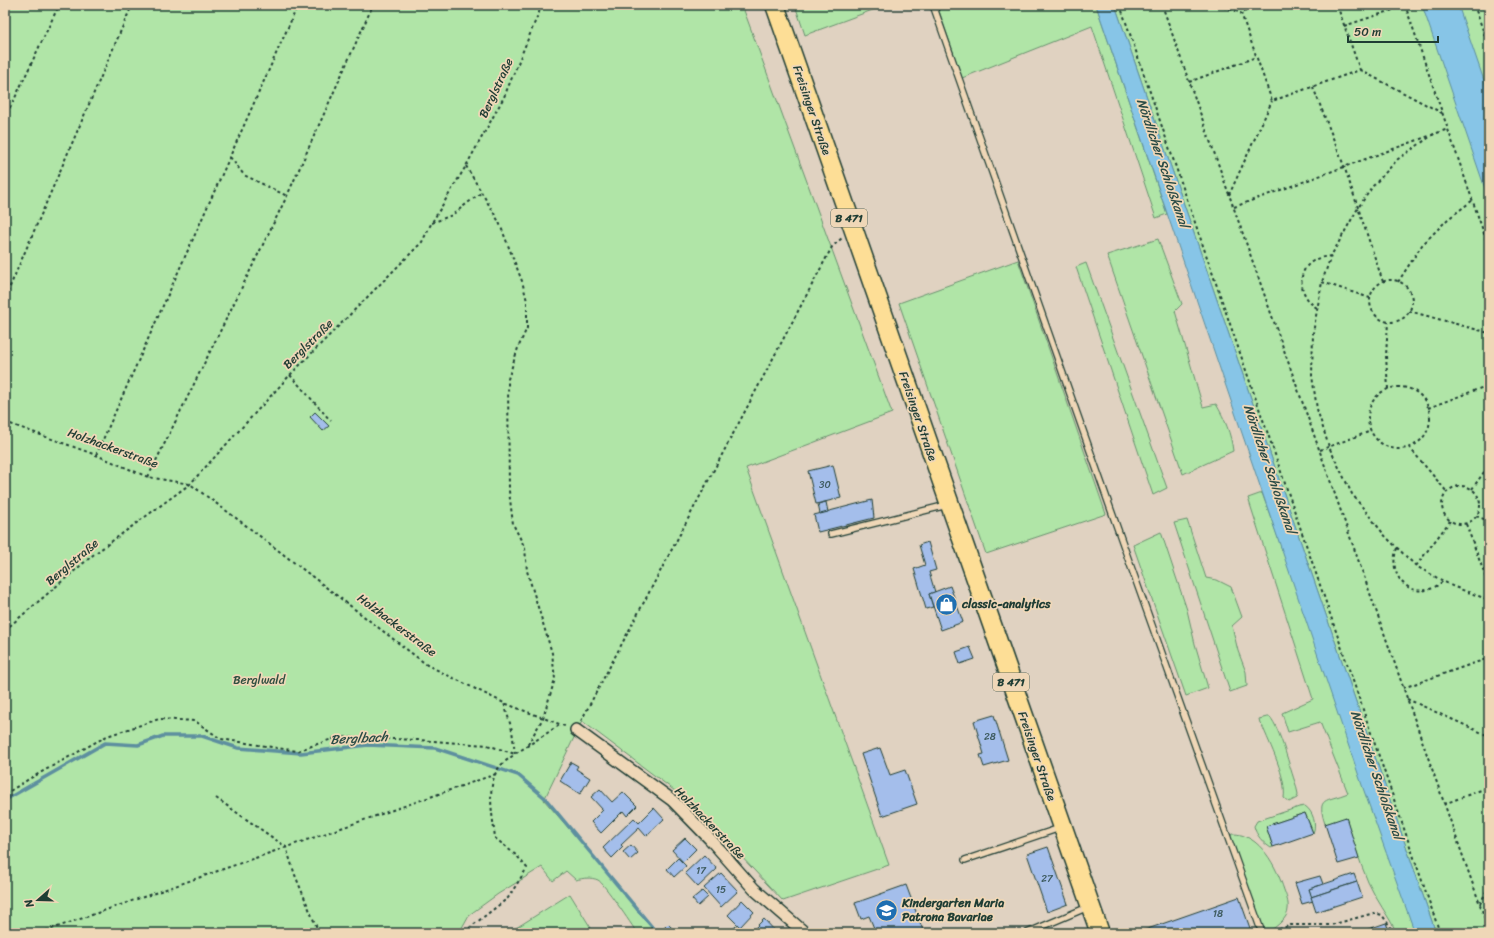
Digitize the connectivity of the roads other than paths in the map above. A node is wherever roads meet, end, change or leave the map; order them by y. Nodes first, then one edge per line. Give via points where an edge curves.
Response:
1 (775, 5) edge
2 (933, 5) edge
3 (949, 504) junction
4 (831, 534) dead end
5 (576, 730) road end
6 (1062, 827) junction
7 (965, 860) dead end
8 (1090, 906) junction
9 (805, 933) edge
10 (1027, 933) edge
11 (1100, 933) edge
12 (1262, 933) edge

1 - 3 main road, Freisinger Straße / B 471
2 - 12 lane
3 - 4 lane
3 - 6 main road, Freisinger Straße / B 471
5 - 9 street, Holzhackerstraße via 672,800 754,889
6 - 7 lane
6 - 8 main road, Freisinger Straße / B 471
8 - 10 lane
8 - 11 main road, Freisinger Straße / B 471

